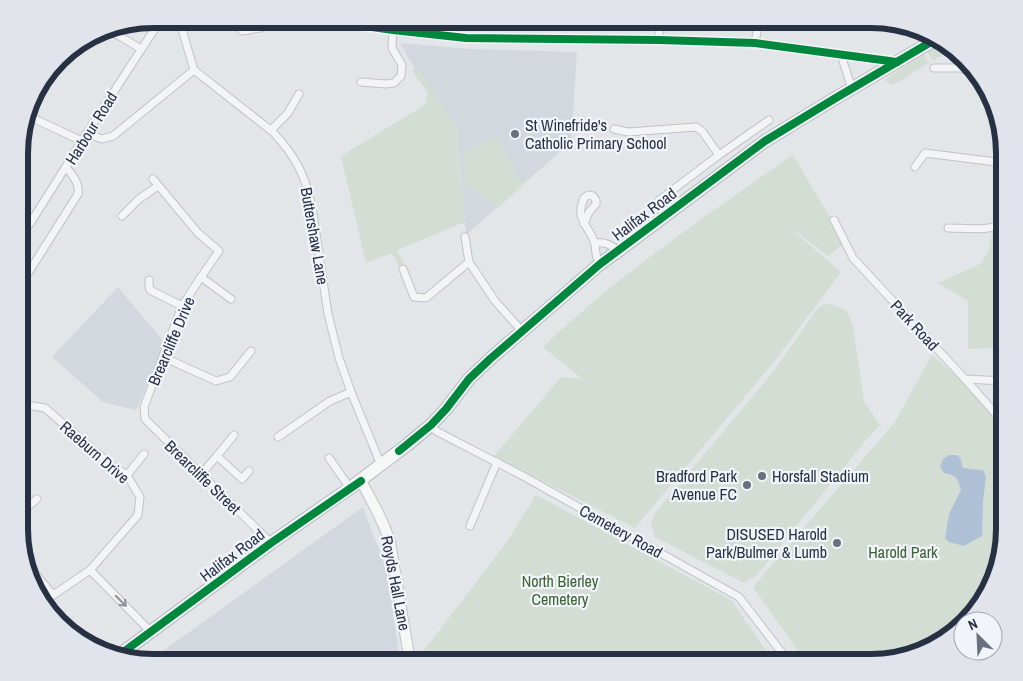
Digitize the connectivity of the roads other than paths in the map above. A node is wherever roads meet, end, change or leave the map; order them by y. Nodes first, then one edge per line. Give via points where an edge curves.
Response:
1 (155, 28) edge
2 (182, 28) edge
3 (239, 28) edge
4 (260, 28) edge
5 (379, 28) edge
6 (658, 28) edge
7 (758, 28) edge
8 (393, 30) junction
9 (115, 33) edge
10 (659, 40) junction
11 (755, 43) junction
12 (930, 43) edge
13 (141, 49) junction
14 (841, 55) junction
15 (897, 62) junction
16 (934, 68) dead end
17 (962, 68) edge
18 (194, 70) junction
19 (361, 82) dead end
20 (852, 89) junction
21 (299, 94) dead end
22 (33, 117) edge
23 (769, 120) dead end
24 (614, 129) dead end
25 (271, 130) junction
26 (87, 134) junction
27 (82, 141) junction
28 (719, 155) junction
29 (995, 162) edge
30 (915, 166) dead end
31 (66, 167) junction
32 (697, 172) junction
33 (153, 179) dead end
34 (706, 185) junction
35 (158, 186) junction
36 (658, 201) dead end
37 (122, 216) dead end
38 (834, 220) dead end
39 (28, 221) edge
40 (31, 222) junction
41 (584, 224) dead end
42 (28, 226) edge
43 (995, 227) edge
44 (948, 228) dead end
45 (465, 237) dead end
46 (595, 243) junction
47 (618, 251) junction
48 (470, 262) junction
49 (600, 264) junction
50 (403, 269) dead end
51 (28, 274) edge
52 (201, 277) junction
53 (149, 280) dead end
54 (232, 299) dead end
55 (182, 306) junction
56 (522, 331) junction
57 (251, 351) dead end
58 (163, 357) junction
59 (966, 379) junction
60 (995, 381) edge
61 (351, 392) junction
62 (28, 405) edge
63 (144, 407) joint
64 (995, 413) edge
65 (431, 425) junction
66 (234, 435) dead end
67 (278, 437) dead end
68 (144, 454) dead end
69 (217, 456) junction
70 (329, 458) dead end
71 (496, 462) junction
72 (381, 464) junction
73 (249, 471) dead end
74 (201, 474) junction
75 (126, 475) junction
76 (356, 484) junction
77 (36, 498) dead end
78 (28, 506) edge
79 (470, 526) dead end
80 (271, 542) junction
81 (90, 570) junction
82 (37, 576) edge
83 (53, 595) junction
84 (49, 598) edge
85 (152, 632) junction
86 (126, 650) edge
87 (782, 653) edge
88 (409, 654) edge

1 - 13 street, Harbour Road
2 - 18 street
3 - 4 street via 242,31
5 - 8 street
6 - 10 street
7 - 11 street
8 - 10 street via 466,38
8 - 19 street via 392,48 402,65 401,76 394,83
9 - 13 street
10 - 11 street
11 - 14 street
12 - 15 highway, Halifax Road
13 - 26 street, Harbour Road
14 - 15 street
14 - 20 street
15 - 20 highway, Halifax Road
16 - 17 street
18 - 25 street, Buttershaw Lane
18 - 26 street via 114,136 102,139
20 - 34 highway, Halifax Road via 765,141
21 - 25 street via 288,113
22 - 27 street
23 - 28 street
24 - 28 street via 628,132 696,127
25 - 61 street, Buttershaw Lane via 296,160 309,189 328,314
26 - 27 street, Harbour Road
27 - 31 street, Harbour Road
28 - 32 street
29 - 30 street via 925,153
31 - 40 street, Harbour Road
31 - 51 street via 78,183 78,194
32 - 34 street
32 - 36 street
33 - 35 street, Brearcliffe Drive
34 - 47 highway, Halifax Road
35 - 37 street
35 - 52 street, Brearcliffe Drive via 198,232 220,251
38 - 59 street, Park Road via 853,258
39 - 40 street
40 - 42 street, Harbour Road
41 - 46 street
43 - 44 street
45 - 48 street
46 - 47 street via 609,244
46 - 49 street
47 - 49 highway, Halifax Road
48 - 50 street via 426,298 414,297
48 - 56 street via 495,301
49 - 56 highway, Halifax Road
52 - 54 street
52 - 55 street, Brearcliffe Drive
53 - 55 street via 150,290
55 - 58 street, Brearcliffe Drive
56 - 65 highway, Halifax Road via 469,380
57 - 58 street via 230,377 216,381
58 - 63 street, Brearcliffe Drive
59 - 60 street
59 - 64 street, Park Road
61 - 67 street via 330,401
61 - 72 street, Buttershaw Lane
62 - 75 street, Raeburn Drive via 45,408
63 - 74 street, Brearcliffe Street via 144,419
65 - 71 street, Cemetery Road via 436,431
65 - 72 highway, Halifax Road
66 - 69 street
68 - 75 street
69 - 73 street via 242,479
69 - 74 street
70 - 76 street
71 - 79 street
71 - 87 street, Cemetery Road via 739,597
72 - 76 highway, Halifax Road
74 - 80 street, Brearcliffe Street
75 - 81 street, Raeburn Drive via 140,497 138,515
76 - 80 highway, Halifax Road
76 - 88 street, Royds Hall Lane via 378,510 390,542
77 - 78 street
80 - 85 highway, Halifax Road
81 - 83 street, Raeburn Drive
81 -> 85 street
82 - 83 street
83 - 84 street, Raeburn Drive
85 - 86 highway, Halifax Road

